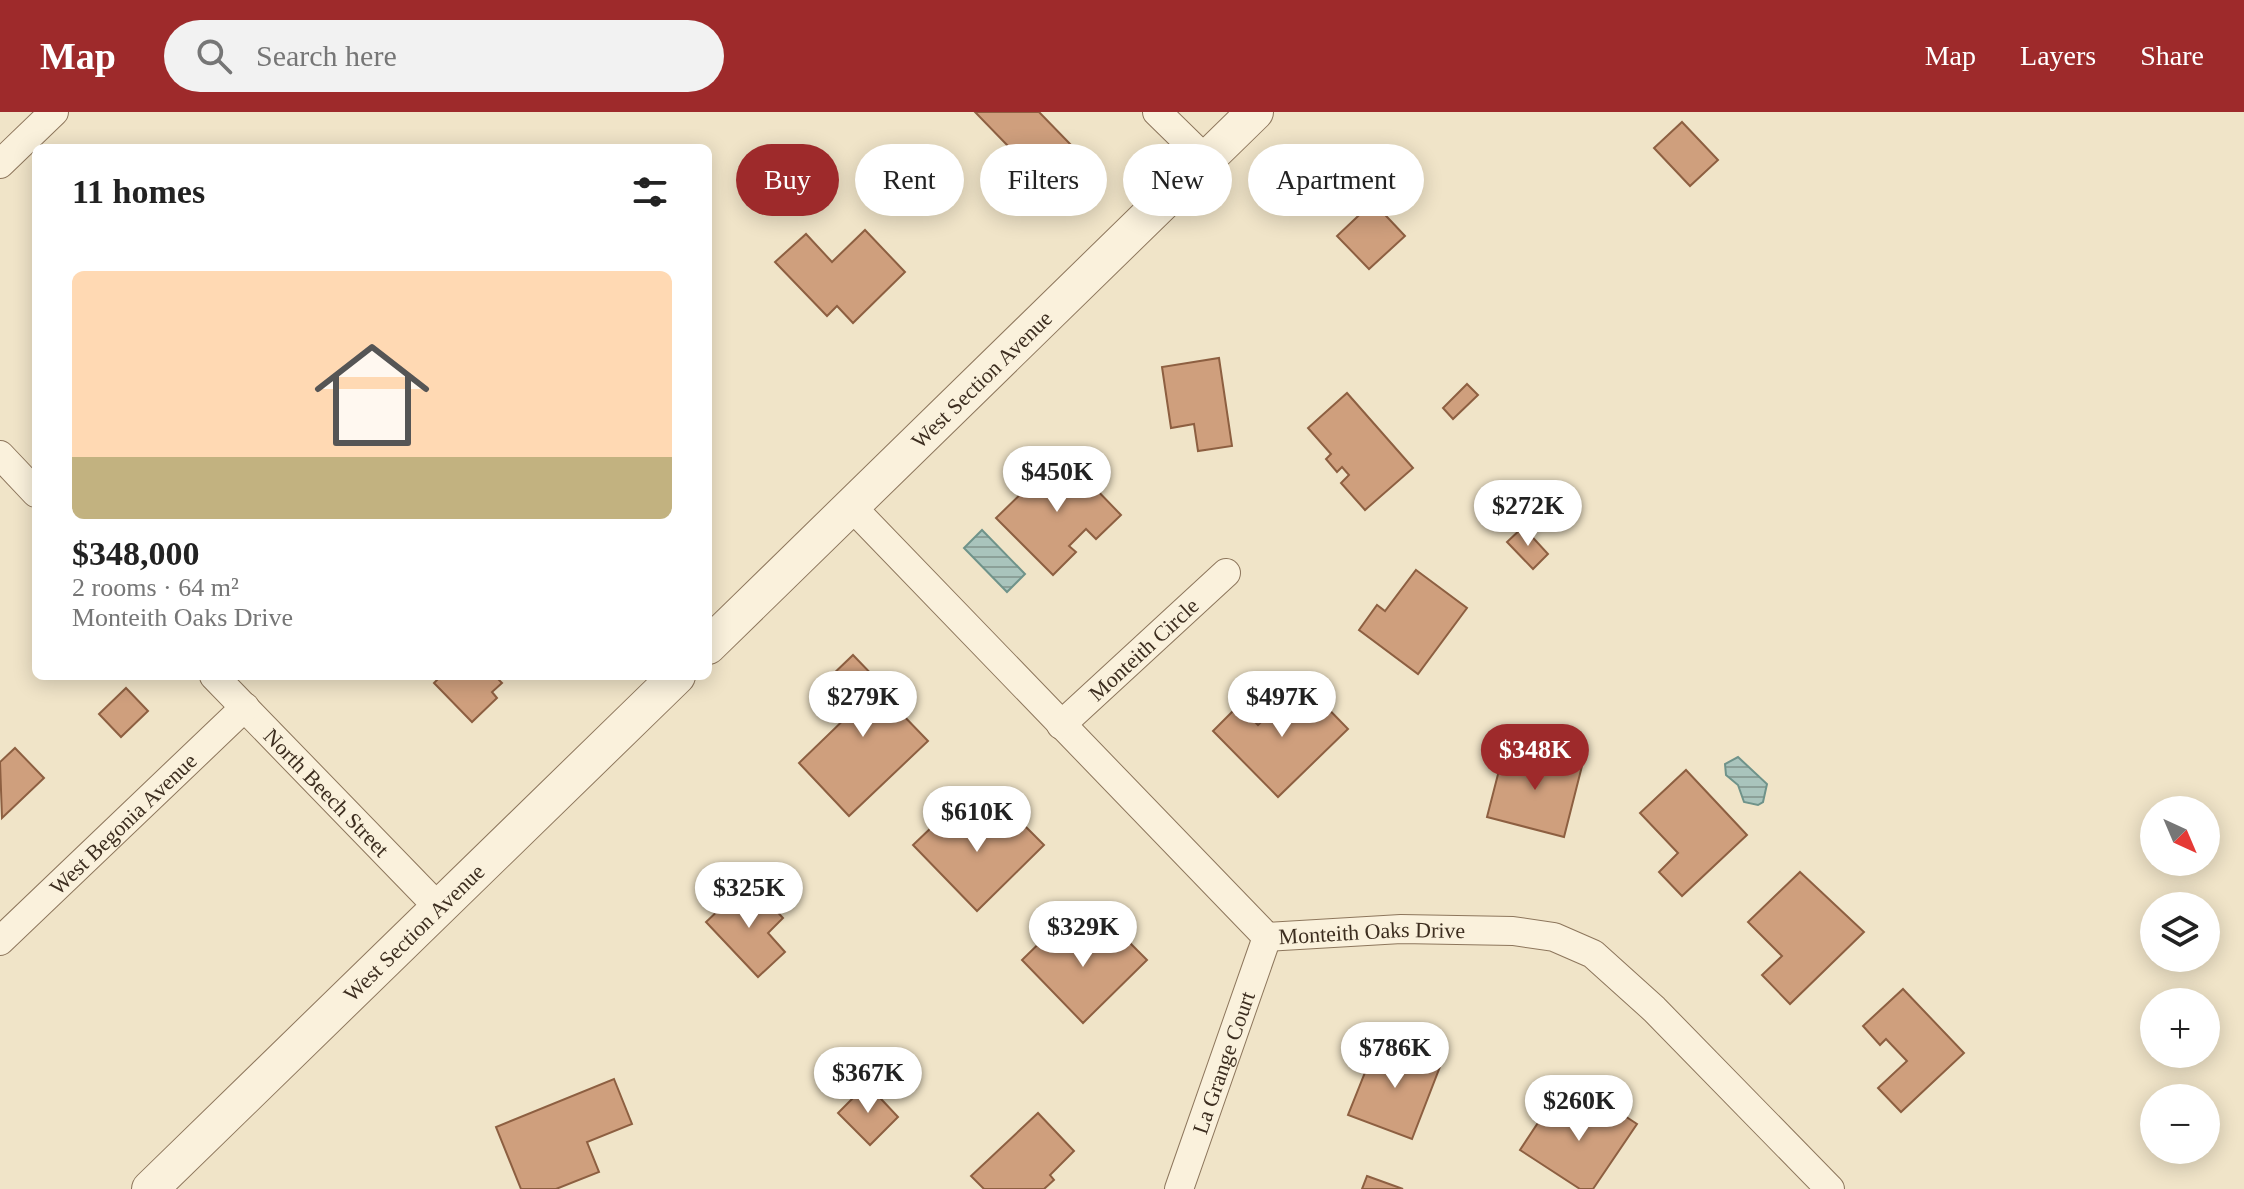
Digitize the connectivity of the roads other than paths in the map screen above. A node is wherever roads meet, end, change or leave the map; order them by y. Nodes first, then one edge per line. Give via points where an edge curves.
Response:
1 (54, 112) edge
2 (1157, 112) edge
3 (1255, 112) edge
4 (1190, 144) edge
5 (1222, 144) edge
6 (0, 164) edge
7 (1149, 216) edge
8 (0, 455) edge
9 (32, 489) edge
10 (851, 506) junction
11 (1226, 573) dead end
12 (712, 642) edge
13 (218, 680) edge
14 (673, 680) edge
15 (245, 707) junction
16 (1061, 725) junction
17 (439, 908) junction
18 (1267, 937) junction
19 (0, 941) edge
20 (150, 1189) edge
21 (1179, 1189) edge
22 (1830, 1189) edge

1 - 6 street
2 - 4 street
3 - 5 street, West Section Avenue
7 - 10 street, West Section Avenue
8 - 9 street
10 - 12 street, West Section Avenue
10 - 16 street, Monteith Oaks Drive
11 - 16 street, Monteith Circle
13 - 15 street, North Beech Street
14 - 17 street, West Section Avenue
15 - 17 street, North Beech Street
15 - 19 street, West Begonia Avenue
16 - 18 street, Monteith Oaks Drive
17 - 20 street, West Section Avenue
18 - 21 street, La Grange Court
18 - 22 street, Monteith Oaks Drive via 1401,929 1513,931 1554,937 1580,948 1654,1009

